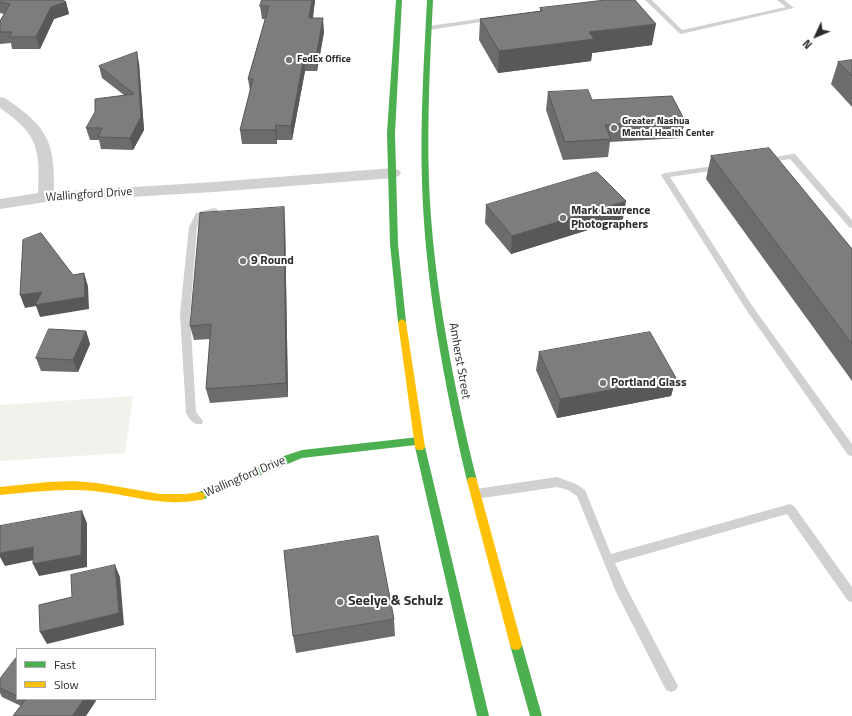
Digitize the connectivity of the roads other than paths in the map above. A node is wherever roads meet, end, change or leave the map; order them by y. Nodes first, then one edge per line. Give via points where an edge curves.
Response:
1 (399, 0) edge
2 (430, 0) edge
3 (648, 0) edge
4 (780, 0) edge
5 (499, 18) edge
6 (428, 28) junction
7 (0, 101) edge
8 (755, 162) edge
9 (733, 165) edge
10 (393, 173) junction
11 (46, 197) junction
12 (0, 204) edge
13 (214, 211) edge
14 (852, 226) edge
15 (198, 421) dead end
16 (419, 441) junction
17 (852, 452) edge
18 (0, 491) edge
19 (476, 494) junction
20 (608, 560) junction
21 (852, 597) edge
22 (671, 686) dead end
23 (483, 716) edge
24 (536, 716) edge

1 - 10 main road via 391,134
2 - 6 main road, Amherst Street
3 - 4 lane via 681,32 791,8
5 - 6 lane
6 - 19 main road, Amherst Street via 426,175 430,244 446,363
7 - 11 street via 24,118 43,141 47,161
8 - 14 lane via 792,156
9 - 17 lane via 665,175 750,309
10 - 11 street, Wallingford Drive
10 - 16 main road via 398,296
11 - 12 street, Wallingford Drive
13 - 15 lane via 199,215 193,227 185,314 191,413
16 - 18 main road, Wallingford Drive via 297,455 225,487 184,499 151,498 96,487
16 - 23 main road
19 - 20 lane via 557,482 572,487 581,493
19 - 24 main road, Amherst Street
20 - 21 lane via 790,509
20 - 22 lane

